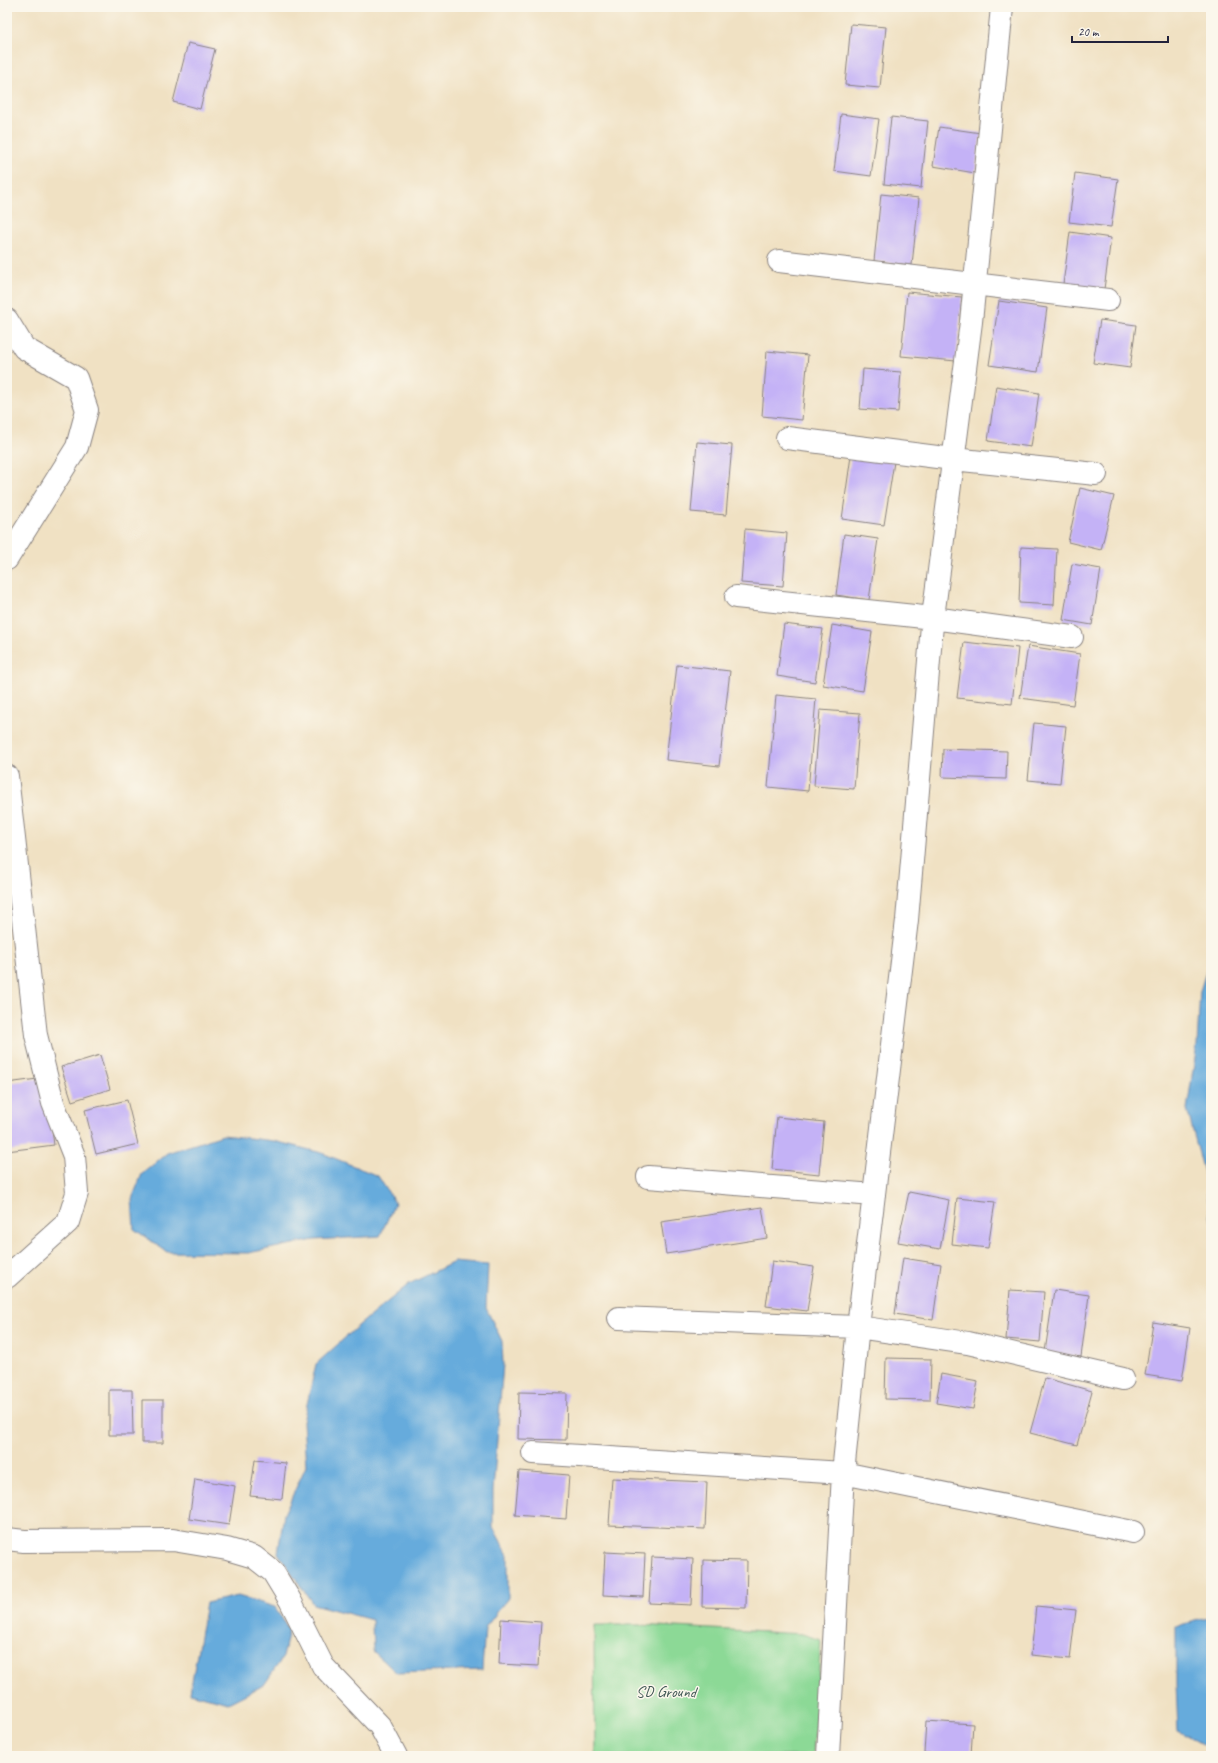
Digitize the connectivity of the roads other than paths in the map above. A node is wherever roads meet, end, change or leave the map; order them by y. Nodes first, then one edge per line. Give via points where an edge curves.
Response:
1 (1002, 7) edge
2 (779, 261) dead end
3 (975, 284) junction
4 (1108, 300) dead end
5 (7, 320) edge
6 (787, 438) dead end
7 (953, 459) junction
8 (1096, 474) dead end
9 (7, 559) edge
10 (736, 597) dead end
11 (933, 618) junction
12 (1072, 637) dead end
13 (7, 776) edge
14 (11, 844) edge
15 (648, 1177) dead end
16 (874, 1195) junction
17 (7, 1277) edge
18 (619, 1318) dead end
19 (858, 1327) junction
20 (1123, 1379) dead end
21 (533, 1453) dead end
22 (842, 1474) junction
23 (1133, 1532) dead end
24 (7, 1539) edge
25 (396, 1756) edge
26 (828, 1756) edge

1 - 3 street
2 - 3 street
3 - 4 street
3 - 7 street
5 - 9 street via 24,348 76,378 86,410 77,447
6 - 7 street
7 - 8 street
7 - 11 street
10 - 11 street
11 - 12 street
11 - 16 street via 907,920
13 - 14 street
14 - 17 street via 36,1035 53,1103 74,1156 77,1193 68,1222
15 - 16 street
16 - 19 street
18 - 19 street
19 - 20 street via 968,1343
19 - 22 street
21 - 22 street
22 - 23 street
22 - 26 street
24 - 25 street via 173,1540 227,1549 254,1557 273,1572 323,1666 380,1726

